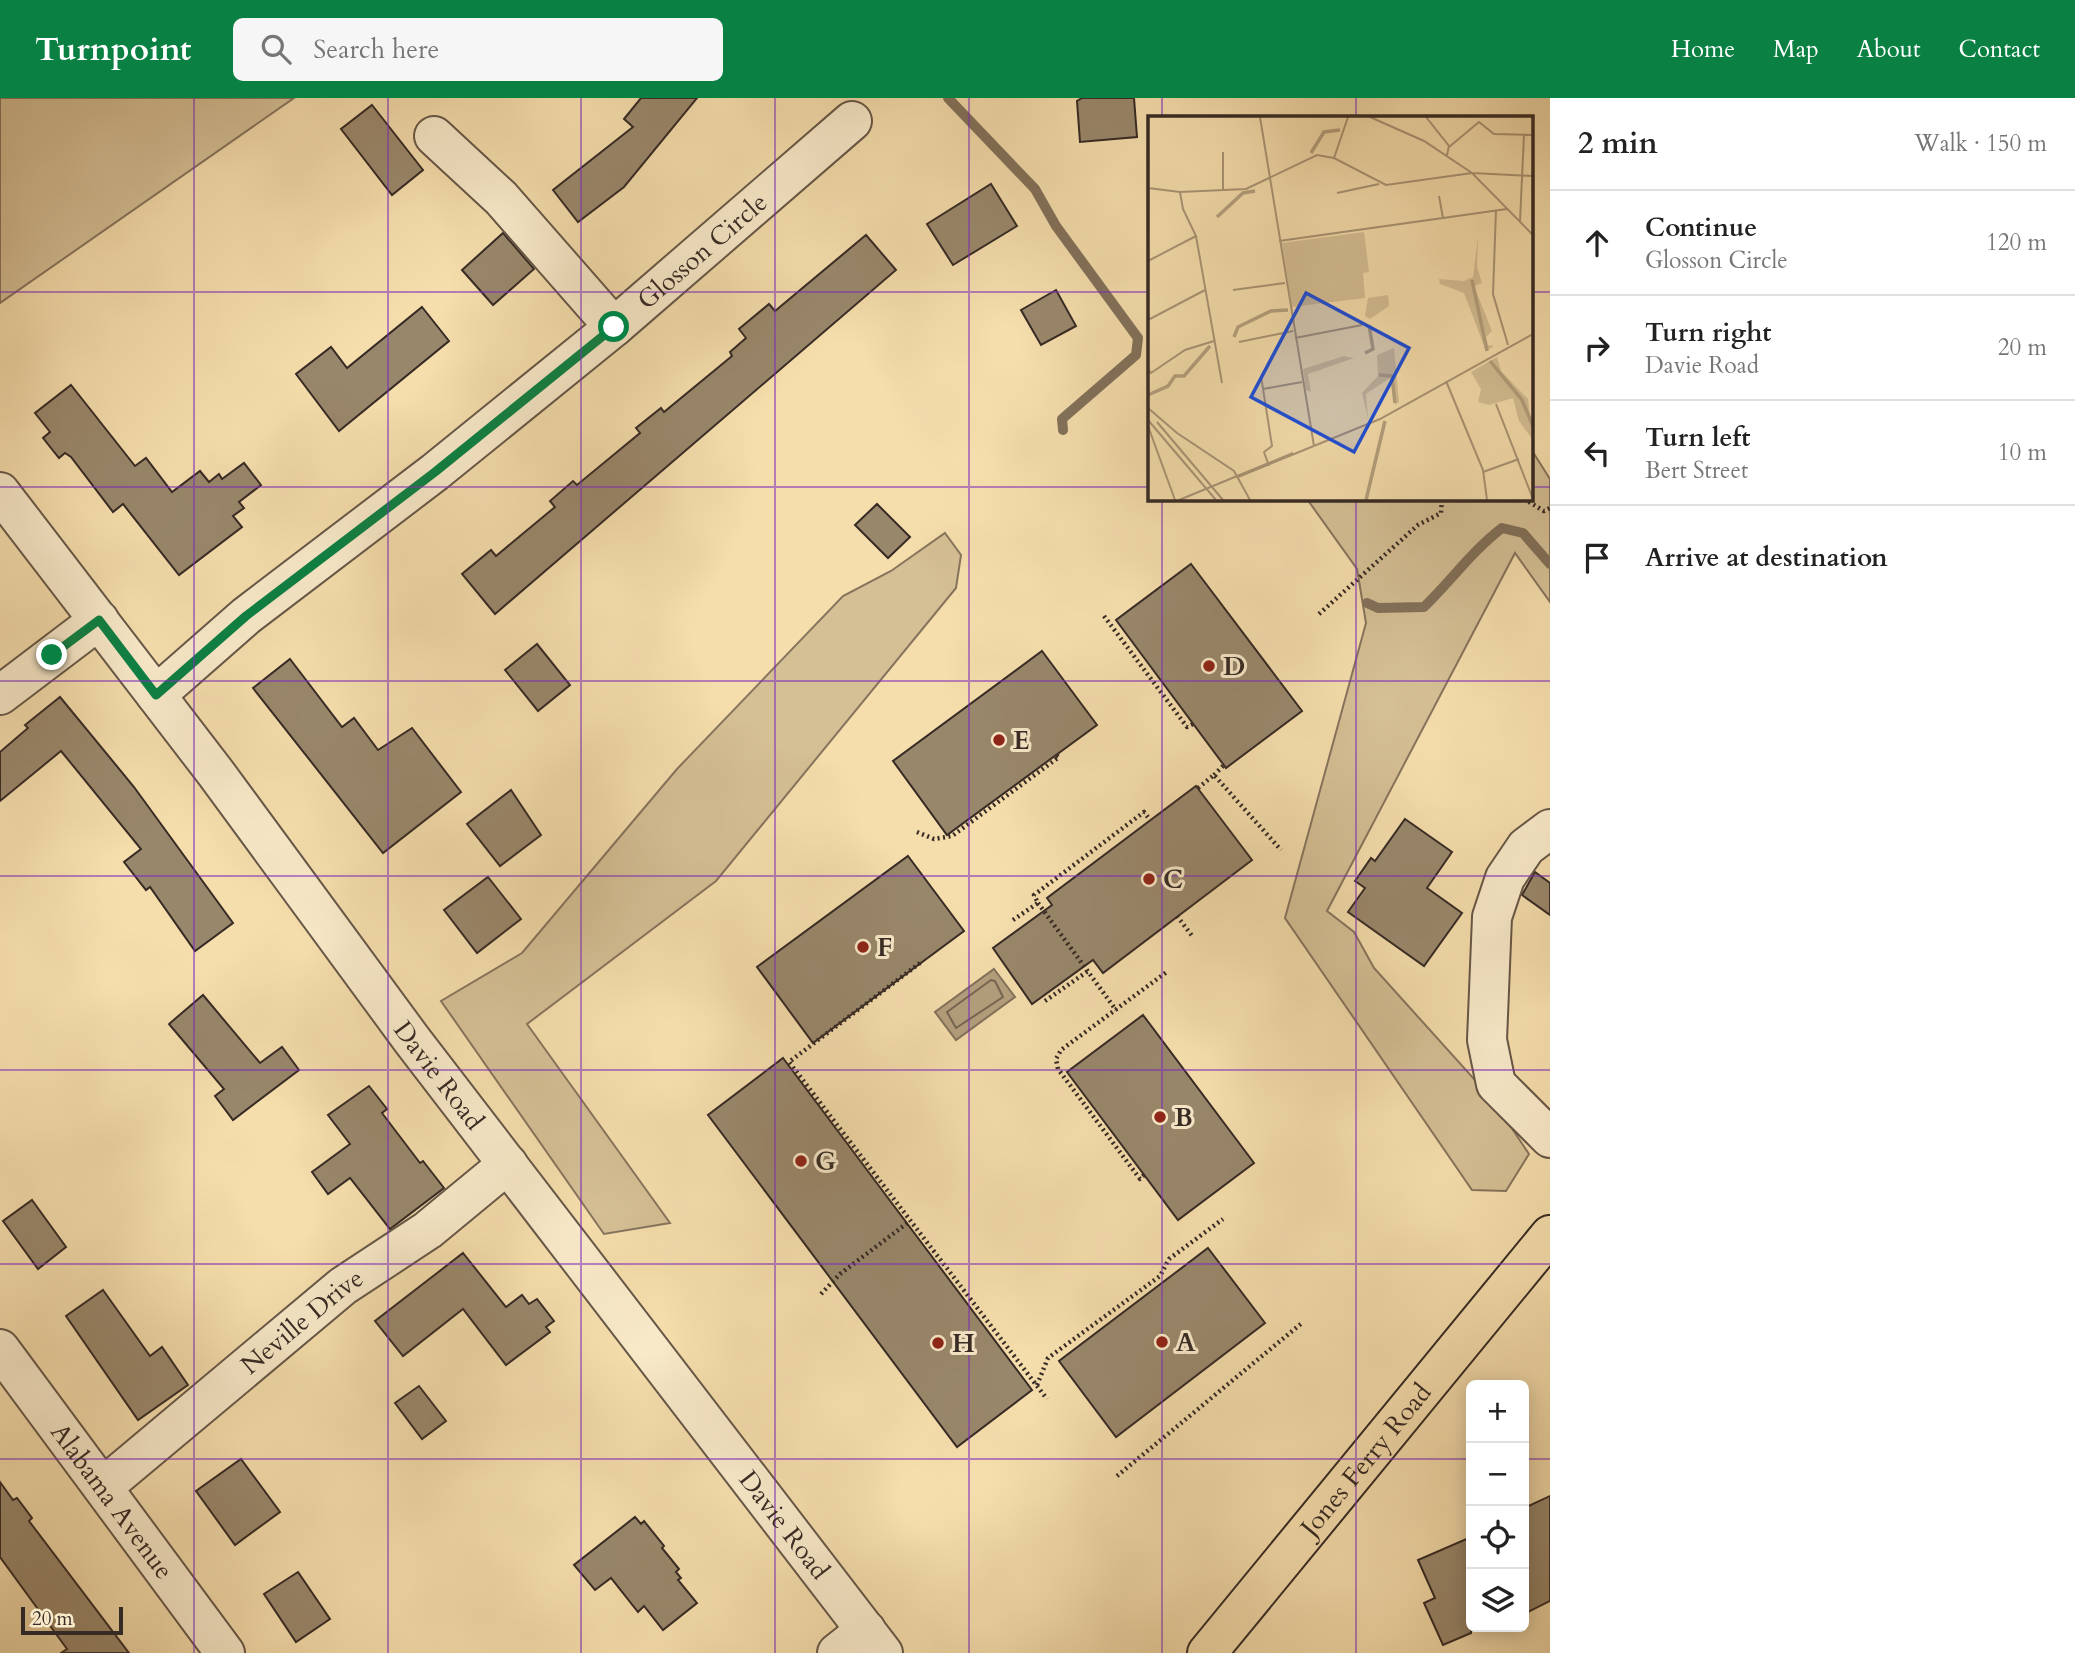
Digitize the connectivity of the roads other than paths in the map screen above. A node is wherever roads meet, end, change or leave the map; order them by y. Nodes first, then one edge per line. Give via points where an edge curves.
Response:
1 (852, 121) dead end
2 (434, 136) dead end
3 (614, 327) junction
4 (0, 492) edge
5 (99, 620) junction
6 (0, 695) edge
7 (156, 695) junction
8 (1550, 829) edge
9 (1550, 1138) edge
10 (508, 1164) junction
11 (1550, 1235) edge
12 (0, 1349) edge
13 (103, 1487) junction
14 (862, 1645) edge
15 (225, 1653) edge
16 (1207, 1653) edge

1 - 3 street, Glosson Circle
2 - 3 street via 500,198
3 - 7 street, Glosson Circle via 246,616
4 - 5 street, Davie Road
5 - 6 street
5 - 7 street, Davie Road
7 - 10 street, Davie Road
8 - 9 street via 1526,847 1505,878 1492,917 1487,1040 1496,1084
10 - 13 street, Neville Drive via 428,1230 343,1286
10 - 14 street, Davie Road
11 - 16 main road, Jones Ferry Road
12 - 13 street, Alabama Avenue
13 - 15 street, Alabama Avenue

